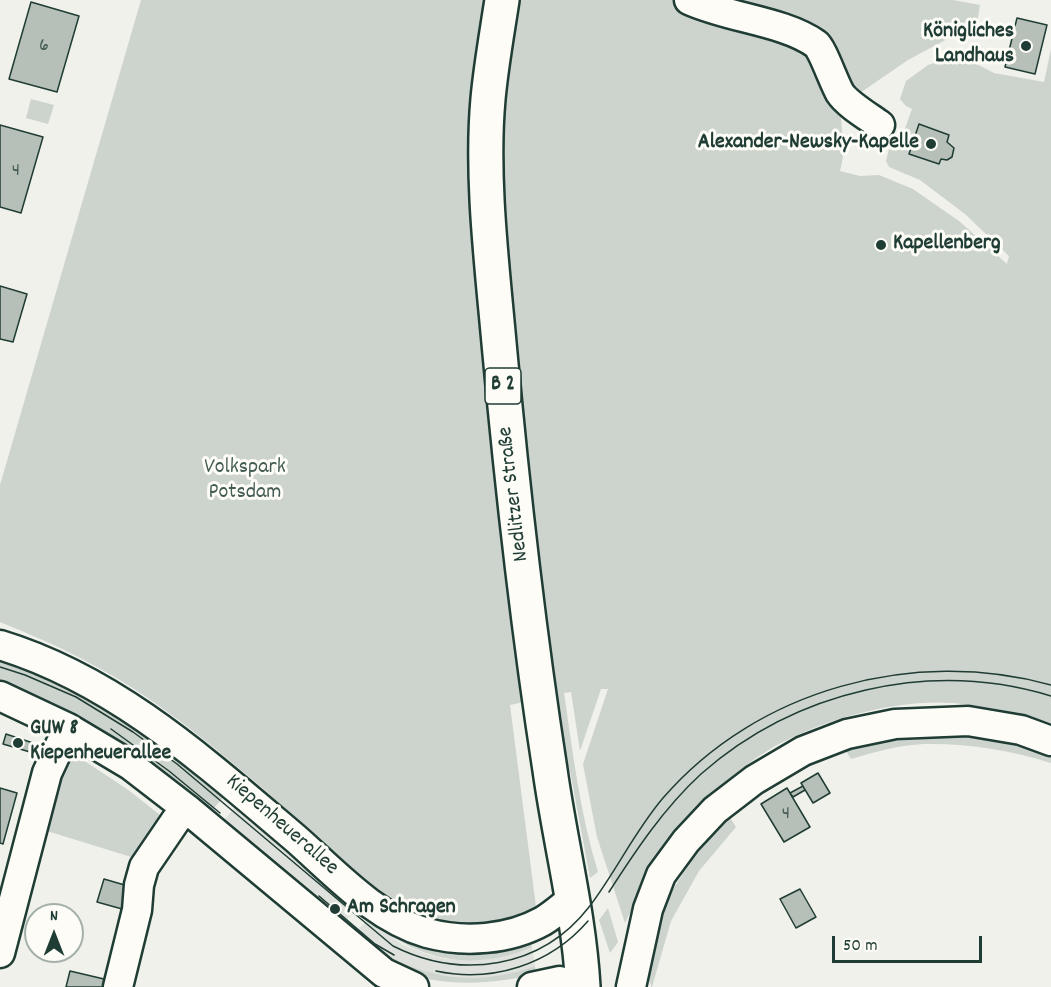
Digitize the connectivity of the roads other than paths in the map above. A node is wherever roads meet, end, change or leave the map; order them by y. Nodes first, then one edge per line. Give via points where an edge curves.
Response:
1 (502, 0) edge
2 (689, 0) edge
3 (879, 125) dead end
4 (0, 645) edge
5 (0, 696) edge
6 (68, 728) junction
7 (1051, 741) edge
8 (187, 809) junction
9 (572, 899) junction
10 (0, 953) edge
11 (118, 987) edge
12 (414, 987) edge
13 (532, 987) edge
14 (583, 987) edge
15 (631, 987) edge

1 - 9 main road, Nedlitzer Straße / B 2 via 488,100 491,249 508,440 539,695
2 - 3 street via 708,9 798,33 819,46 842,96
4 - 9 street, Kiepenheuerallee via 66,670 125,703 206,763 371,904 407,926 453,938 503,935 544,921
5 - 6 street, Kiepenheuerallee
6 - 8 street, Kiepenheuerallee via 130,765
6 - 10 street via 47,773
7 - 15 street via 1018,729 968,721 895,724 847,734 803,751 754,780 715,810 686,841 661,876 648,909
8 - 11 street via 144,867
8 - 12 street, Kiepenheuerallee via 384,973
9 - 14 main road, Nedlitzer Straße / B 2
13 - 14 street via 560,981

